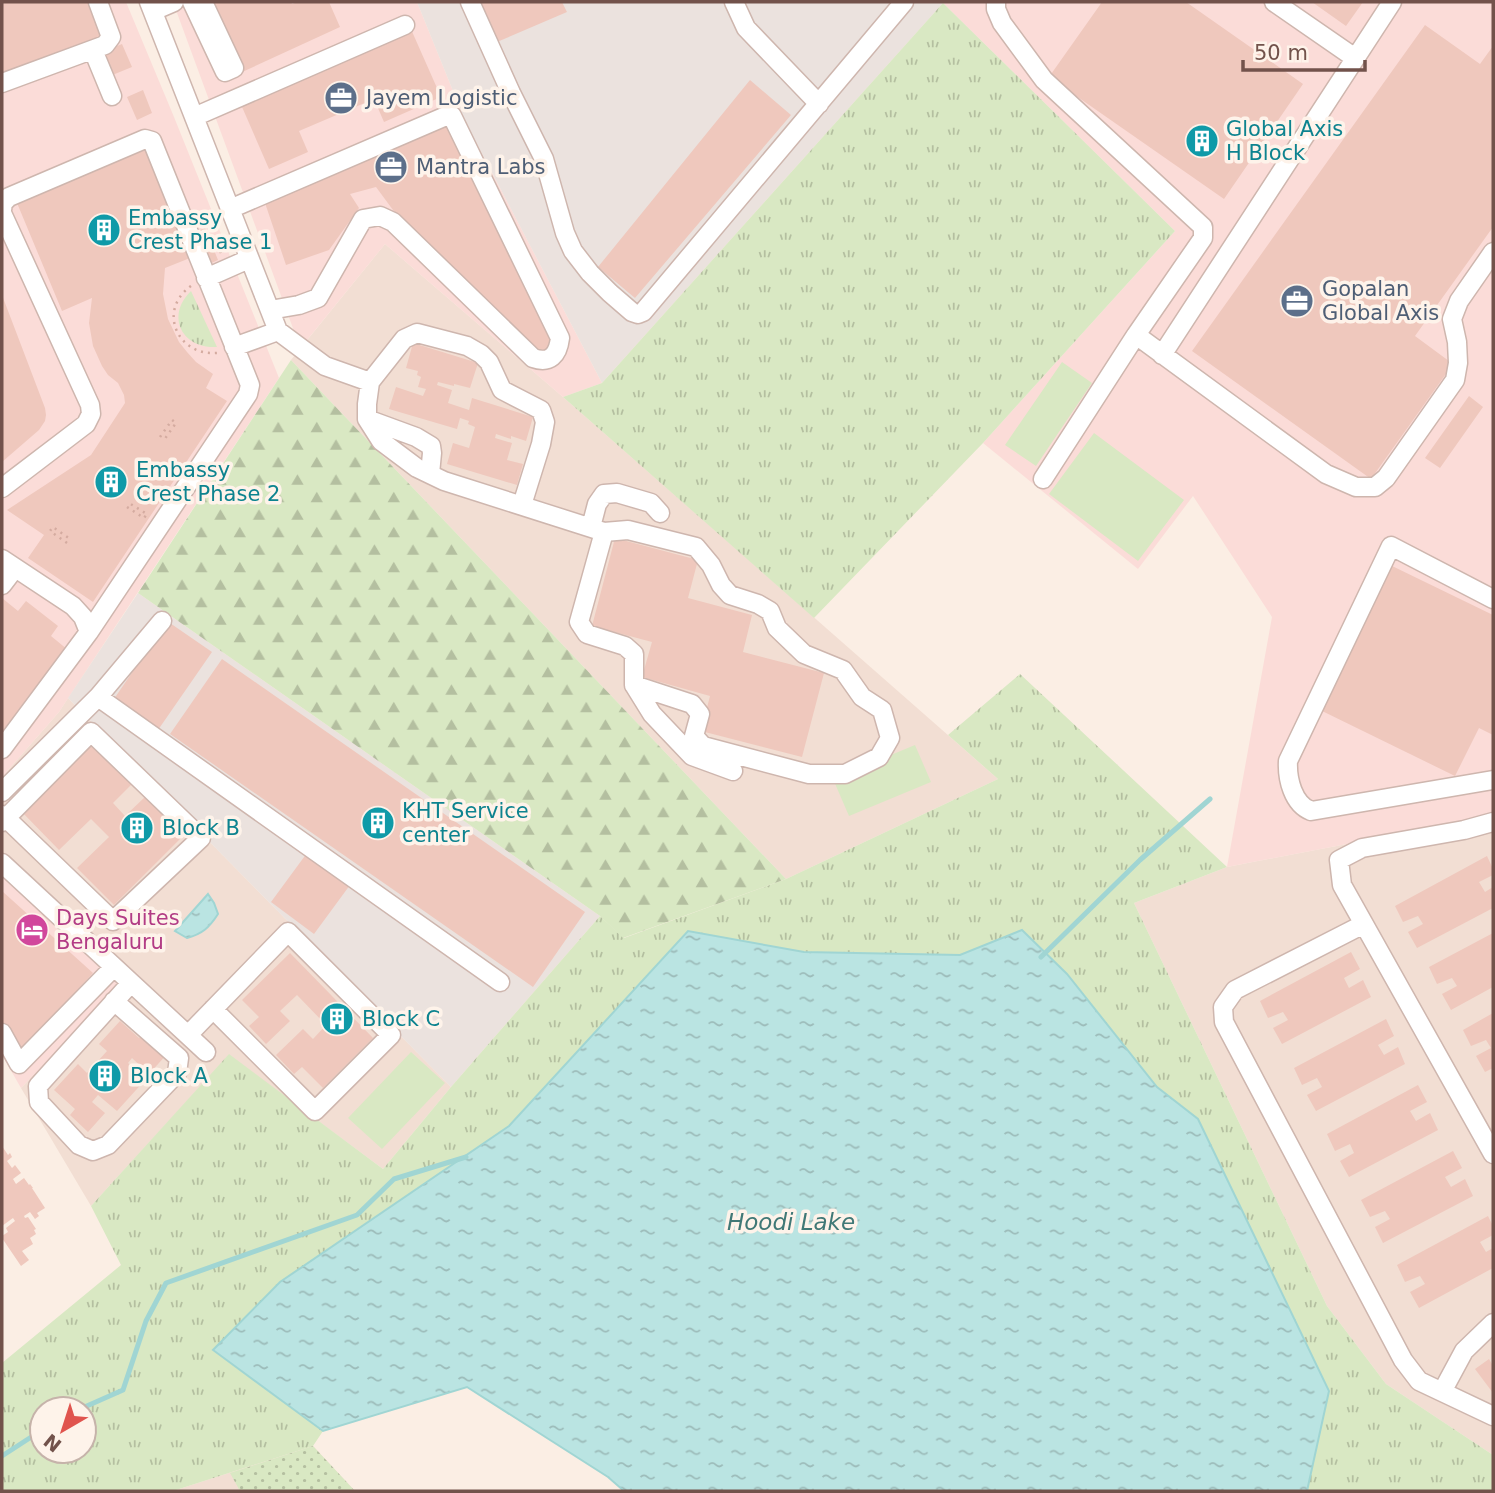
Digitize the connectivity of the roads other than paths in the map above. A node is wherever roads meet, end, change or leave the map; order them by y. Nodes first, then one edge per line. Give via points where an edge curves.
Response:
1 (98, 2) edge
2 (174, 2) edge
3 (192, 2) edge
4 (203, 2) edge
5 (470, 2) edge
6 (734, 2) edge
7 (904, 2) edge
8 (996, 2) edge
9 (1274, 2) edge
10 (1392, 2) edge
11 (151, 7) edge
12 (405, 25) dead end
13 (93, 50) junction
14 (1355, 58) junction
15 (2, 83) edge
16 (112, 96) dead end
17 (819, 104) junction
18 (194, 117) junction
19 (230, 209) junction
20 (2, 211) edge
21 (1493, 252) edge
22 (250, 259) junction
23 (206, 278) junction
24 (270, 310) junction
25 (278, 331) junction
26 (1136, 335) junction
27 (234, 347) junction
28 (1162, 355) junction
29 (370, 382) junction
30 (367, 419) junction
31 (430, 474) junction
32 (1043, 479) dead end
33 (2, 488) edge
34 (522, 505) junction
35 (660, 513) dead end
36 (598, 530) junction
37 (9, 564) edge
38 (2, 585) edge
39 (1493, 600) edge
40 (162, 621) dead end
41 (89, 632) junction
42 (634, 685) junction
43 (97, 697) junction
44 (2, 748) edge
45 (733, 771) dead end
46 (1493, 780) edge
47 (2, 792) edge
48 (3, 818) edge
49 (1493, 822) edge
50 (2, 863) edge
51 (1364, 923) junction
52 (114, 967) junction
53 (500, 982) dead end
54 (131, 983) junction
55 (114, 1001) junction
56 (213, 1009) junction
57 (2, 1033) edge
58 (188, 1035) junction
59 (206, 1052) dead end
60 (1493, 1154) edge
61 (1493, 1323) edge
62 (1443, 1390) junction
63 (1493, 1416) edge

1 - 13 street via 111,37
2 - 11 street
3 - 4 street via 225,72 234,68
5 - 17 street via 544,159 573,251 610,293 638,314
6 - 17 street via 746,28
7 - 17 street
8 - 26 street via 1002,23 1044,79 1203,227 1203,238
9 - 14 street
10 - 14 street
11 - 18 street
12 - 18 street
13 - 15 street
13 - 16 street
14 - 28 street
18 - 19 street
19 - 22 street
19 - 24 street via 452,116 561,338 548,359 533,358 393,222 380,216 363,219 318,298
20 - 23 street via 9,197 145,139 152,141
20 - 33 street via 91,414 86,424
21 - 28 street via 1452,319 1457,342 1455,380 1375,487 1356,487 1325,474
22 - 23 street
22 - 24 street
23 - 27 street
24 - 25 street
25 - 27 street
25 - 29 street via 325,366
26 - 28 street
26 - 32 street
27 - 41 street via 250,384 248,394
29 - 30 street
29 - 34 street via 404,339 417,333 481,354 502,390 541,410 545,422
30 - 31 street via 381,441
30 - 31 street via 431,446
31 - 34 street
34 - 36 street
35 - 36 street via 651,503 604,494 597,504
36 - 42 street via 579,622 587,634 625,646 634,654
36 - 42 street via 628,530 696,547 730,595 770,611 777,628 804,654 843,670 862,697 882,710 890,738 879,757 845,774 809,774 703,746 694,736 701,714 692,704
37 - 38 street
37 - 41 street via 73,606
39 - 46 street via 1391,546 1287,770 1302,807 1311,811
40 - 43 street
41 - 44 street
42 - 45 street via 652,714 692,756
43 - 47 street
43 - 53 street
48 - 48 street via 91,732 201,838 113,921
49 - 51 street via 1363,848 1339,860 1342,885
50 - 52 street
51 - 60 street
51 - 62 street via 1235,990 1223,1007 1224,1022 1403,1360 1419,1381
52 - 54 street
52 - 57 street via 19,1064
54 - 55 street
54 - 58 street
55 - 55 street via 38,1086 39,1102 79,1145 93,1151 108,1145 177,1073 179,1058
56 - 56 street via 288,932 391,1035 315,1111
56 - 58 street
58 - 59 street
61 - 62 street via 1464,1351
62 - 63 street

